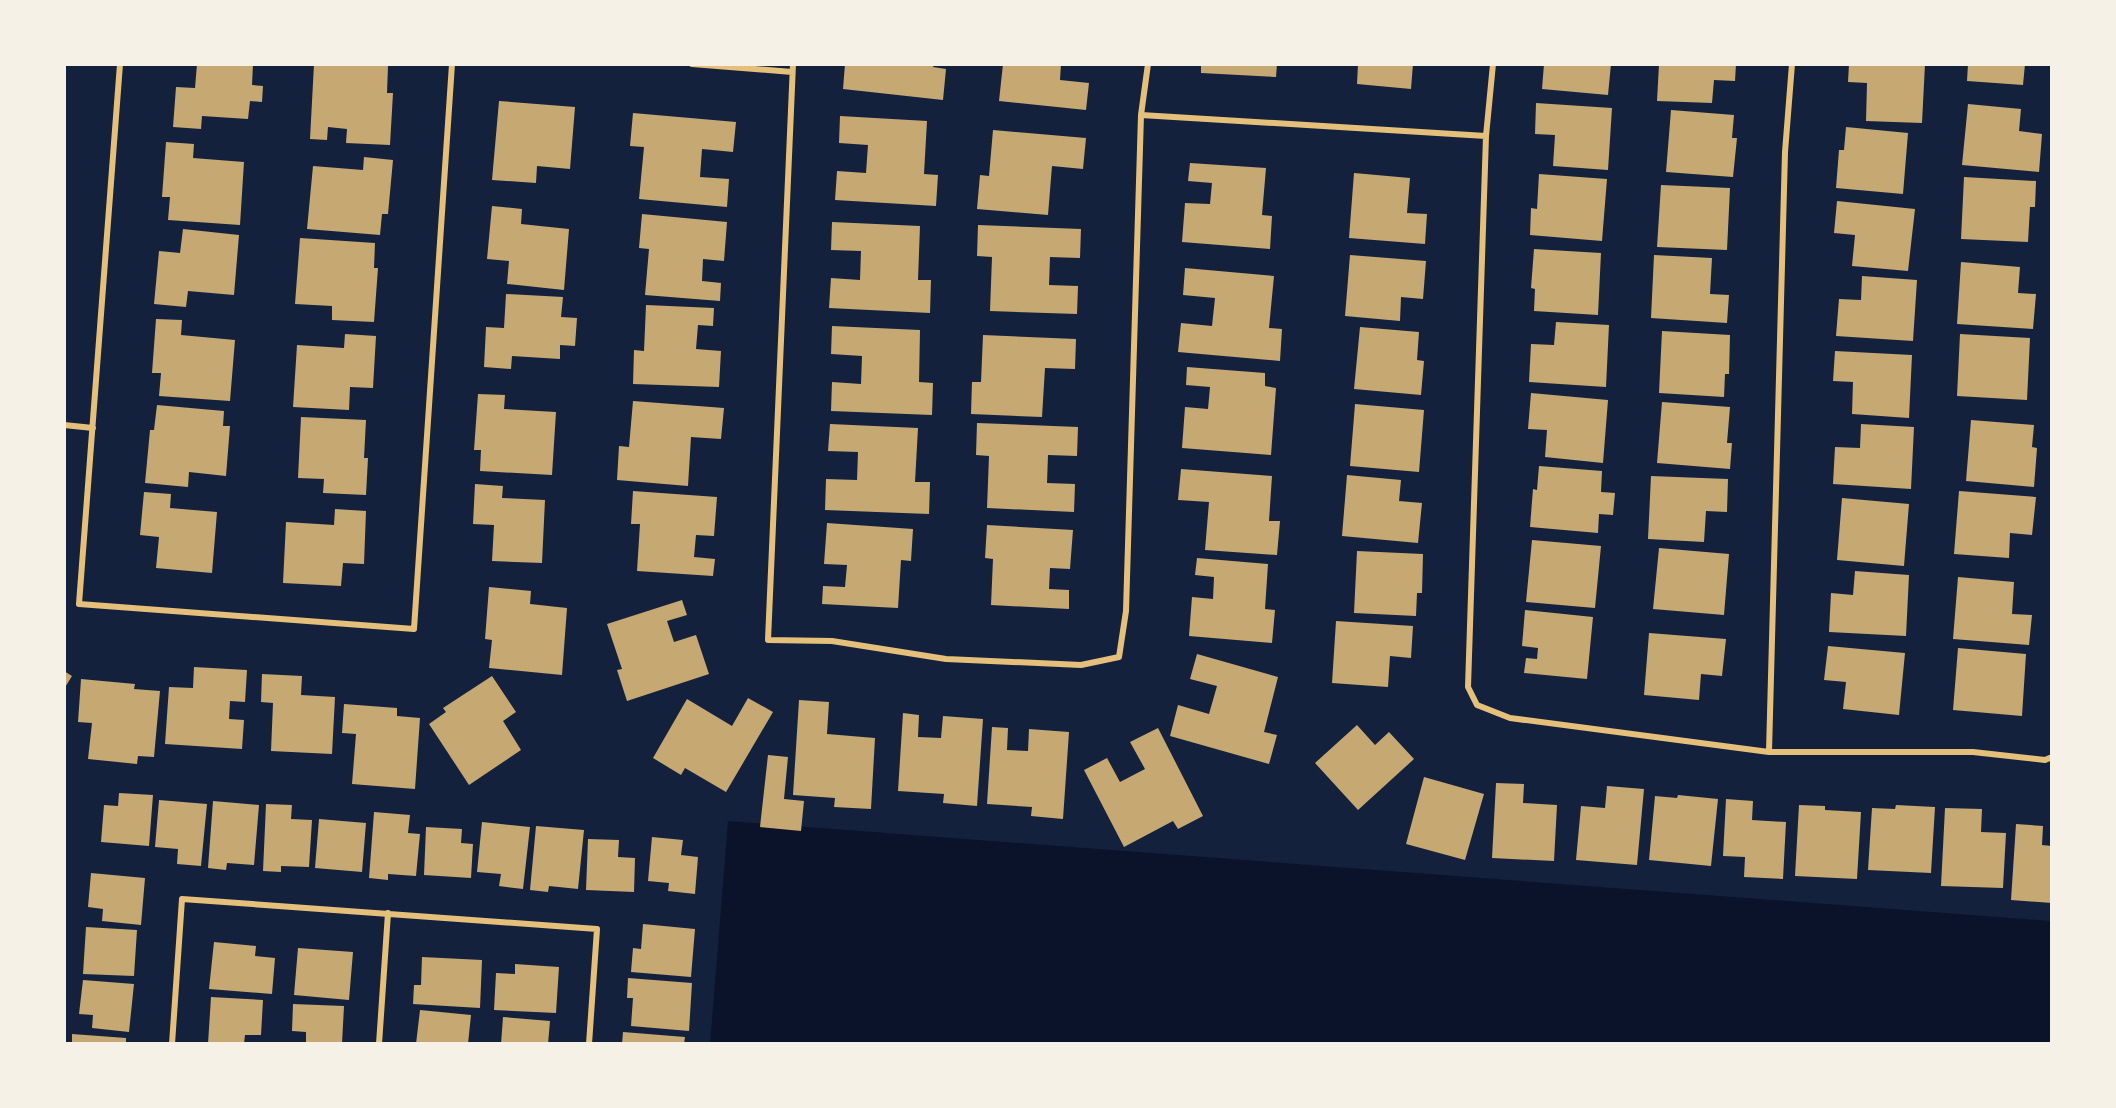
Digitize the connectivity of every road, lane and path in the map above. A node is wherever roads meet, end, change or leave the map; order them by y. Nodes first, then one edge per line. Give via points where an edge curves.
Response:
1 (120, 64) edge
2 (452, 64) edge
3 (692, 64) edge
4 (793, 64) edge
5 (1148, 64) edge
6 (1493, 64) edge
7 (1792, 64) edge
8 (792, 72) junction
9 (1141, 115) junction
10 (1486, 136) junction
11 (64, 425) edge
12 (93, 428) junction
13 (1769, 752) junction
14 (2052, 757) edge
15 (388, 913) junction
16 (172, 1044) edge
17 (379, 1044) edge
18 (589, 1044) edge

1 - 12 street
2 - 12 street via 414,629 79,604
3 - 8 street
4 - 8 street
5 - 9 street
6 - 10 street
7 - 13 street via 1785,152
8 - 9 street via 768,640 832,641 946,659 1081,665 1119,657 1126,611
9 - 10 street
10 - 13 street via 1468,687 1477,705 1510,718
11 - 12 street
13 - 14 street via 1973,752 2045,760
15 - 16 street via 182,899
15 - 17 street
15 - 18 street via 597,929

